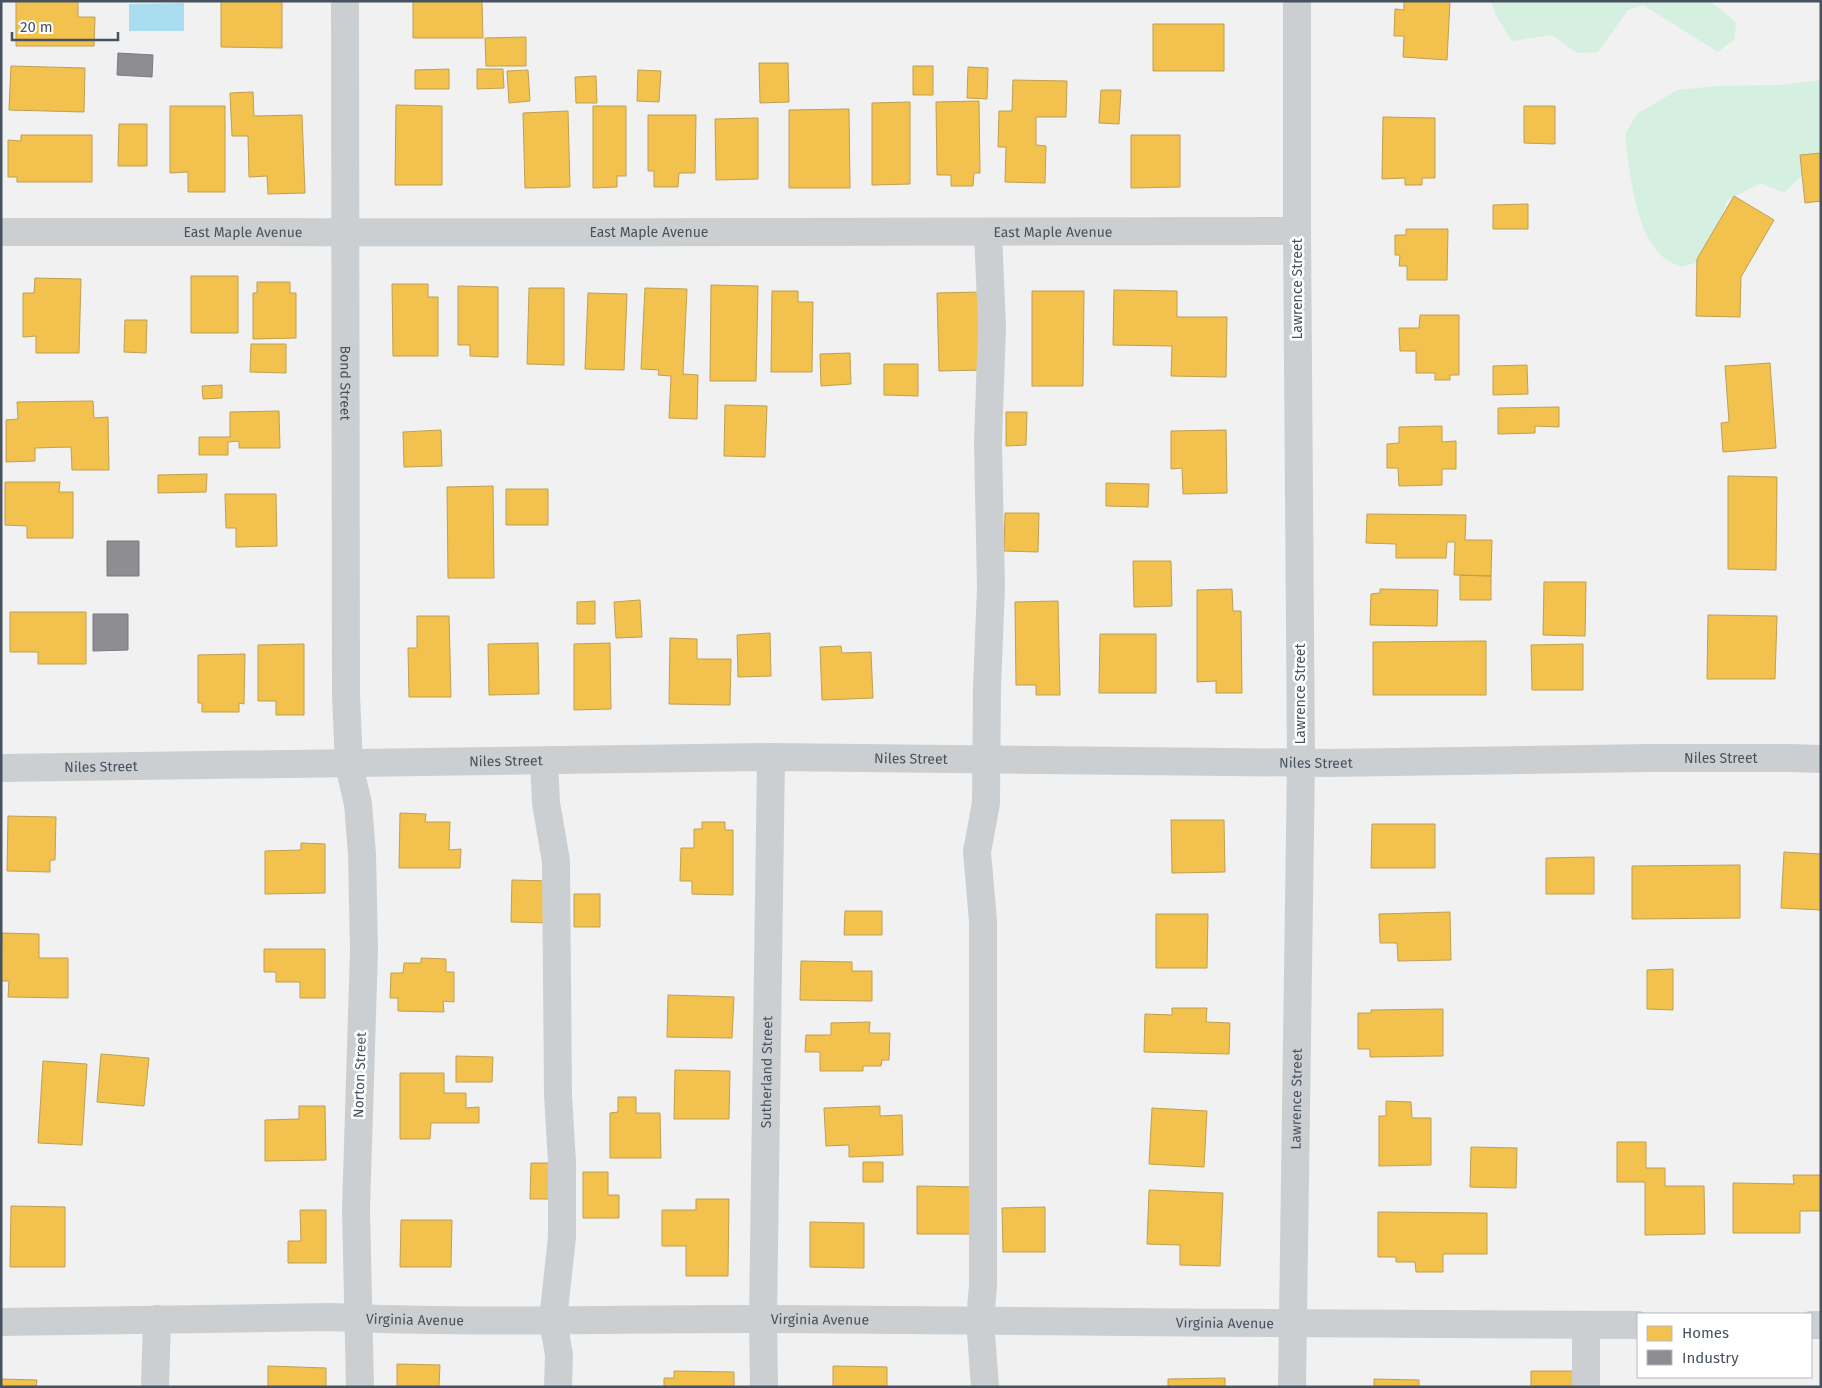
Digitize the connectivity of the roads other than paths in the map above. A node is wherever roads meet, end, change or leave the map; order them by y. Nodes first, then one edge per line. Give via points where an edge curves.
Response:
1 (345, 1) edge
2 (1296, 1) edge
3 (1296, 230) junction
4 (1, 232) edge
5 (346, 232) junction
6 (988, 232) junction
7 (771, 757) junction
8 (986, 759) junction
9 (1821, 759) edge
10 (544, 761) junction
11 (1301, 763) junction
12 (350, 764) junction
13 (1, 768) edge
14 (359, 1318) junction
15 (157, 1319) junction
16 (763, 1319) junction
17 (553, 1320) junction
18 (980, 1320) junction
19 (1, 1322) edge
20 (1292, 1323) junction
21 (1586, 1325) junction
22 (1637, 1325) edge
23 (155, 1387) edge
24 (360, 1387) edge
25 (558, 1387) edge
26 (764, 1387) edge
27 (985, 1387) edge
28 (1292, 1387) edge
29 (1586, 1387) edge

1 - 5 street, Bond Street
2 - 3 street, Lawrence Street
3 - 6 street, East Maple Avenue
3 - 11 street, Lawrence Street
4 - 5 street, East Maple Avenue
5 - 6 street, East Maple Avenue
5 - 12 street, Bond Street via 346,694
6 - 8 street via 992,326 988,442 991,587
7 - 8 street, Niles Street
7 - 10 street, Niles Street
7 - 16 street, Sutherland Street
8 - 11 street, Niles Street
8 - 18 street via 986,803 977,852 983,921
9 - 11 street, Niles Street
10 - 12 street, Niles Street
10 - 17 street via 546,803 556,861 558,1095 562,1162 562,1237
11 - 20 street, Lawrence Street
12 - 13 street, Niles Street
12 - 14 street, Norton Street via 358,804 362,854 364,950 356,1209
14 - 15 street, Virginia Avenue
14 - 17 street, Virginia Avenue
14 - 24 street, Norton Street
15 - 19 street, Virginia Avenue
15 - 23 street
16 - 17 street, Virginia Avenue
16 - 18 street, Virginia Avenue
16 - 26 street, Sutherland Street
17 - 25 street via 559,1355
18 - 20 street, Virginia Avenue
18 - 27 street
20 - 21 street, Virginia Avenue
20 - 28 street, Lawrence Street
21 - 22 street, Virginia Avenue
21 - 29 street

